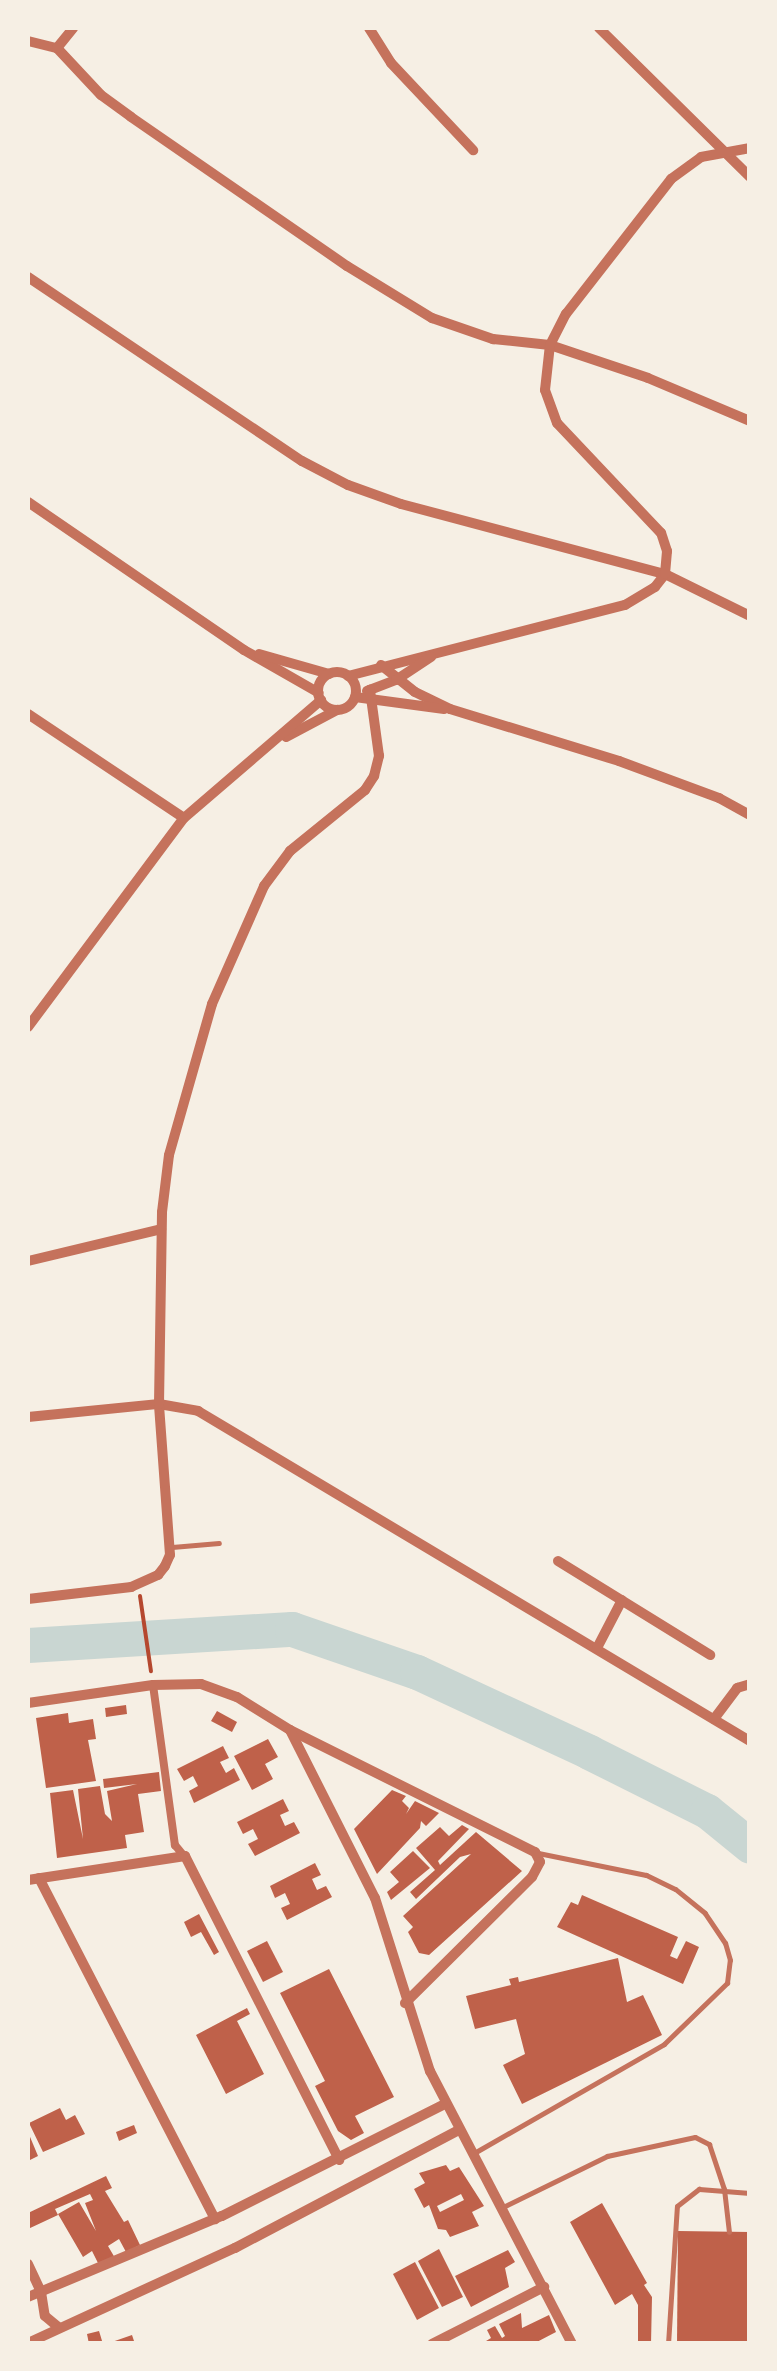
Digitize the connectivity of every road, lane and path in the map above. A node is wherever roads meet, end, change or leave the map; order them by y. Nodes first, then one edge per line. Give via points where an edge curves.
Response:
1 (73, 28) edge
2 (368, 28) edge
3 (599, 28) edge
4 (28, 41) edge
5 (57, 48) junction
6 (750, 148) edge
7 (473, 150) dead end
8 (722, 150) junction
9 (750, 177) edge
10 (28, 276) edge
11 (550, 345) junction
12 (750, 422) edge
13 (28, 502) edge
14 (664, 574) junction
15 (750, 616) edge
16 (244, 650) junction
17 (435, 654) junction
18 (381, 666) junction
19 (330, 674) junction
20 (348, 676) junction
21 (396, 680) junction
22 (370, 690) junction
23 (356, 695) junction
24 (320, 697) junction
25 (374, 702) junction
26 (450, 709) junction
27 (337, 710) junction
28 (28, 714) edge
29 (268, 748) junction
30 (750, 814) edge
31 (184, 818) junction
32 (28, 1027) edge
33 (161, 1229) junction
34 (28, 1261) edge
35 (159, 1404) junction
36 (28, 1417) edge
37 (219, 1544) dead end
38 (169, 1551) junction
39 (558, 1560) dead end
40 (28, 1598) edge
41 (622, 1600) junction
42 (141, 1603) dead end
43 (596, 1648) junction
44 (710, 1655) dead end
45 (150, 1666) dead end
46 (750, 1684) edge
47 (153, 1686) junction
48 (28, 1703) edge
49 (714, 1719) junction
50 (290, 1730) junction
51 (750, 1740) edge
52 (535, 1852) junction
53 (184, 1856) junction
54 (33, 1879) edge
55 (405, 2003) junction
56 (445, 2104) junction
57 (459, 2130) junction
58 (472, 2154) junction
59 (339, 2160) junction
60 (724, 2189) junction
61 (750, 2192) edge
62 (501, 2208) junction
63 (215, 2219) junction
64 (729, 2232) dead end
65 (28, 2264) edge
66 (544, 2287) junction
67 (41, 2292) junction
68 (28, 2295) edge
69 (58, 2327) junction
70 (28, 2342) edge
71 (432, 2344) edge
72 (572, 2344) edge
73 (668, 2344) edge

1 - 5 street
2 - 7 street via 391,63
3 - 8 street
4 - 5 street
5 - 11 street via 101,95 432,318 492,339
6 - 8 street
8 - 9 street
8 - 11 street via 671,179 566,314
10 - 14 street via 302,462 348,485
11 - 12 street
11 - 14 street via 546,390 557,422 661,534
13 - 16 street
14 - 15 street
14 - 17 street via 625,605
16 - 19 street
16 - 24 street
17 - 18 street
17 - 21 street
18 - 20 street
18 - 21 street
19 - 20 street
19 - 24 street
20 - 23 street
21 - 22 street
21 - 26 street
22 - 23 street
22 - 25 street
23 - 25 street
23 - 27 street
24 - 27 street
24 - 29 street
25 - 26 street
25 - 33 street via 374,776 290,851 264,886 218,987 169,1155
26 - 30 street via 619,761
27 - 29 street
28 - 31 street
29 - 31 street
31 - 32 street
33 - 34 street
33 - 35 street
35 - 36 street
35 - 38 street
35 - 43 street via 198,1411
37 - 38 lane
38 - 40 street via 158,1575 130,1587
39 - 41 street
41 - 43 street
41 - 44 street
42 - 45 path
43 - 49 street
46 - 49 street via 737,1688
47 - 48 street
47 - 50 street via 190,1683 221,1690
47 - 53 street via 175,1845
49 - 51 street
50 - 52 street
50 - 55 street via 374,1898
52 - 55 street via 540,1862 532,1878
52 - 58 lane via 646,1874 674,1889 704,1913 725,1943 727,1983 664,2044
53 - 54 street
53 - 59 street
54 - 63 street
55 - 56 street
56 - 57 street
56 - 59 street
57 - 58 street
57 - 69 street via 234,2248
58 - 62 street
59 - 63 street
60 - 61 lane
60 - 62 lane via 708,2144 695,2137 607,2156
60 - 64 lane
60 - 73 lane via 699,2189 677,2206
62 - 66 street
63 - 67 street
65 - 67 street
66 - 71 street
66 - 72 street
67 - 68 street
67 - 69 street via 45,2316
69 - 70 street

